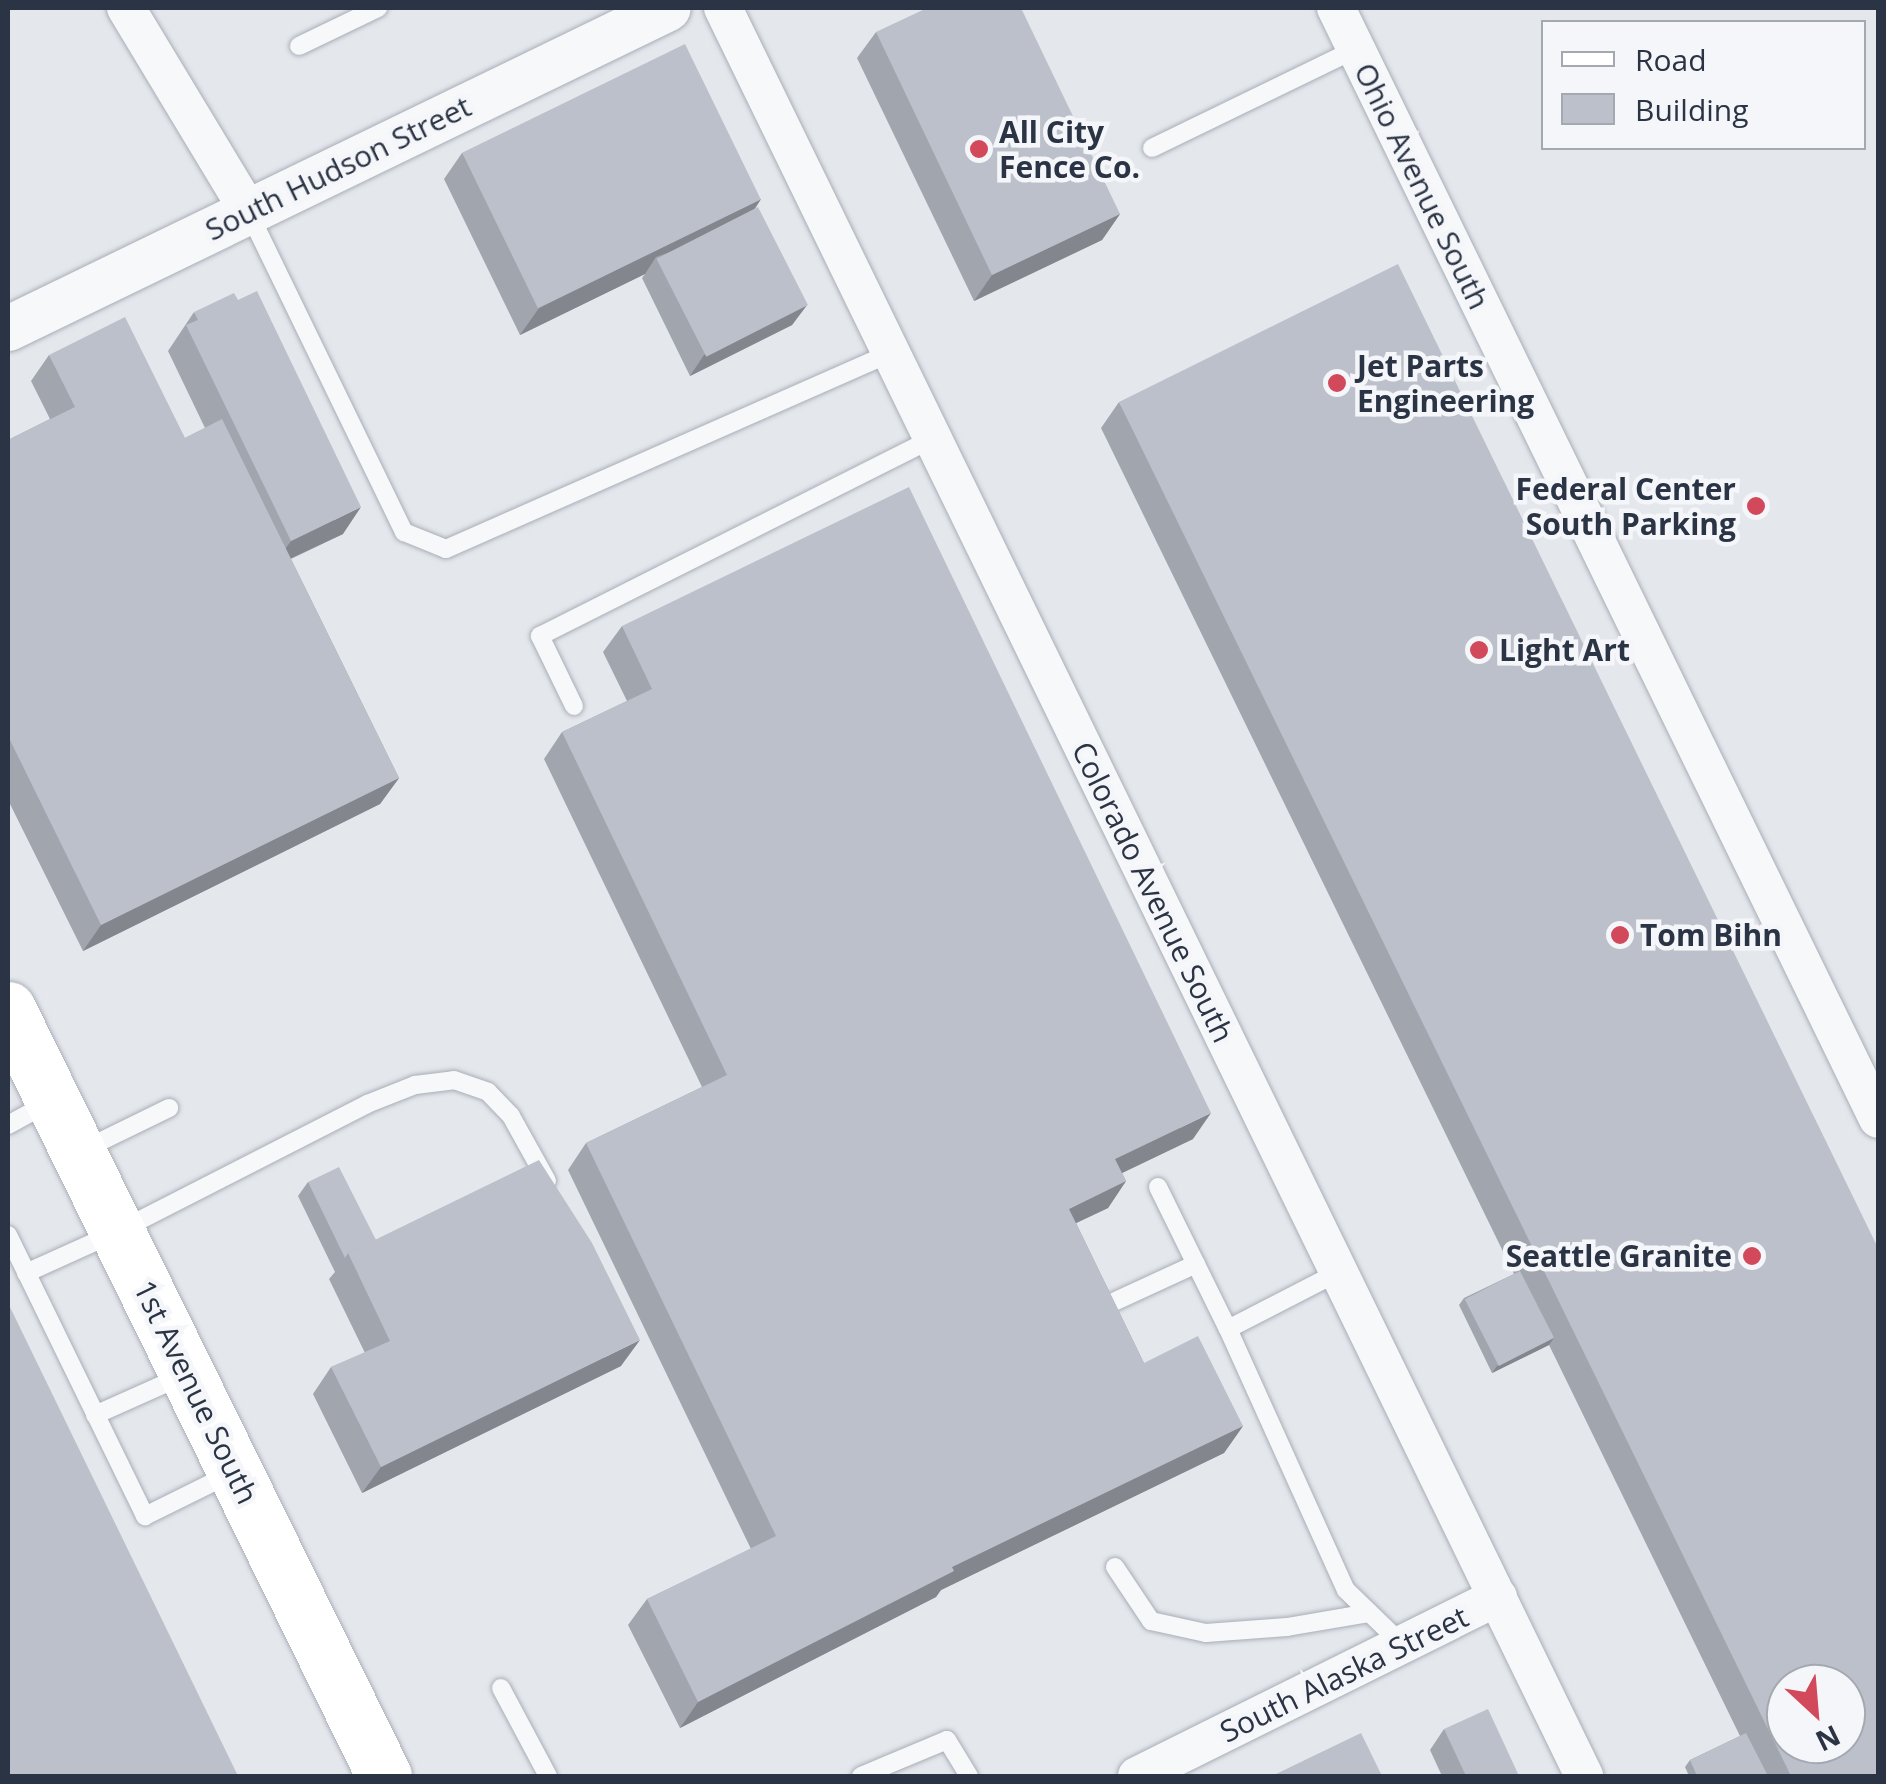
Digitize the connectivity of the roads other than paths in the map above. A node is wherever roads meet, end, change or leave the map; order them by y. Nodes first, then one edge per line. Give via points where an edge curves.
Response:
1 (126, 8) edge
2 (378, 8) edge
3 (668, 8) edge
4 (724, 8) edge
5 (1336, 8) edge
6 (300, 46) dead end
7 (1356, 49) junction
8 (1152, 148) dead end
9 (248, 212) junction
10 (8, 328) edge
11 (889, 354) junction
12 (931, 440) junction
13 (574, 706) dead end
14 (8, 1008) edge
15 (170, 1108) dead end
16 (30, 1113) edge
17 (1878, 1119) edge
18 (78, 1152) junction
19 (547, 1182) edge
20 (1158, 1187) dead end
21 (117, 1232) junction
22 (8, 1235) edge
23 (1196, 1264) junction
24 (1339, 1272) junction
25 (26, 1273) junction
26 (1107, 1305) edge
27 (1228, 1329) junction
28 (187, 1374) junction
29 (95, 1415) junction
30 (235, 1472) junction
31 (1115, 1567) dead end
32 (1498, 1597) junction
33 (1370, 1613) junction
34 (1403, 1645) junction
35 (500, 1688) dead end
36 (384, 1776) edge
37 (548, 1776) edge
38 (861, 1776) edge
39 (968, 1776) edge
40 (1137, 1776) edge
41 (1584, 1776) edge

1 - 9 street
2 - 6 lane
3 - 9 street, South Hudson Street
4 - 11 street, Colorado Avenue South
5 - 7 street, Ohio Avenue South
7 - 8 lane
7 - 17 street, Ohio Avenue South
9 - 10 street, South Hudson Street
9 - 11 lane via 404,532 446,549
11 - 12 street, Colorado Avenue South
12 - 13 lane via 540,636
12 - 24 street, Colorado Avenue South
14 - 16 main road, 1st Avenue South
15 - 18 lane
16 - 18 main road, 1st Avenue South
18 - 21 main road, 1st Avenue South
19 - 21 lane via 511,1116 488,1092 454,1080 415,1085 367,1104
20 - 23 lane
21 - 25 lane
21 - 28 main road, 1st Avenue South
22 - 25 lane
23 - 26 lane
23 - 27 lane
24 - 27 lane
24 - 32 street, Colorado Avenue South
25 - 29 lane
27 - 33 lane via 1346,1590
28 - 29 lane
28 - 30 main road, 1st Avenue South
29 - 30 lane via 144,1516
30 - 36 main road, 1st Avenue South
31 - 33 lane via 1151,1621 1206,1633
32 - 34 street, South Alaska Street
32 - 41 street, Colorado Avenue South
33 - 34 lane
34 - 40 street, South Alaska Street
35 - 37 lane
38 - 39 lane via 947,1740

